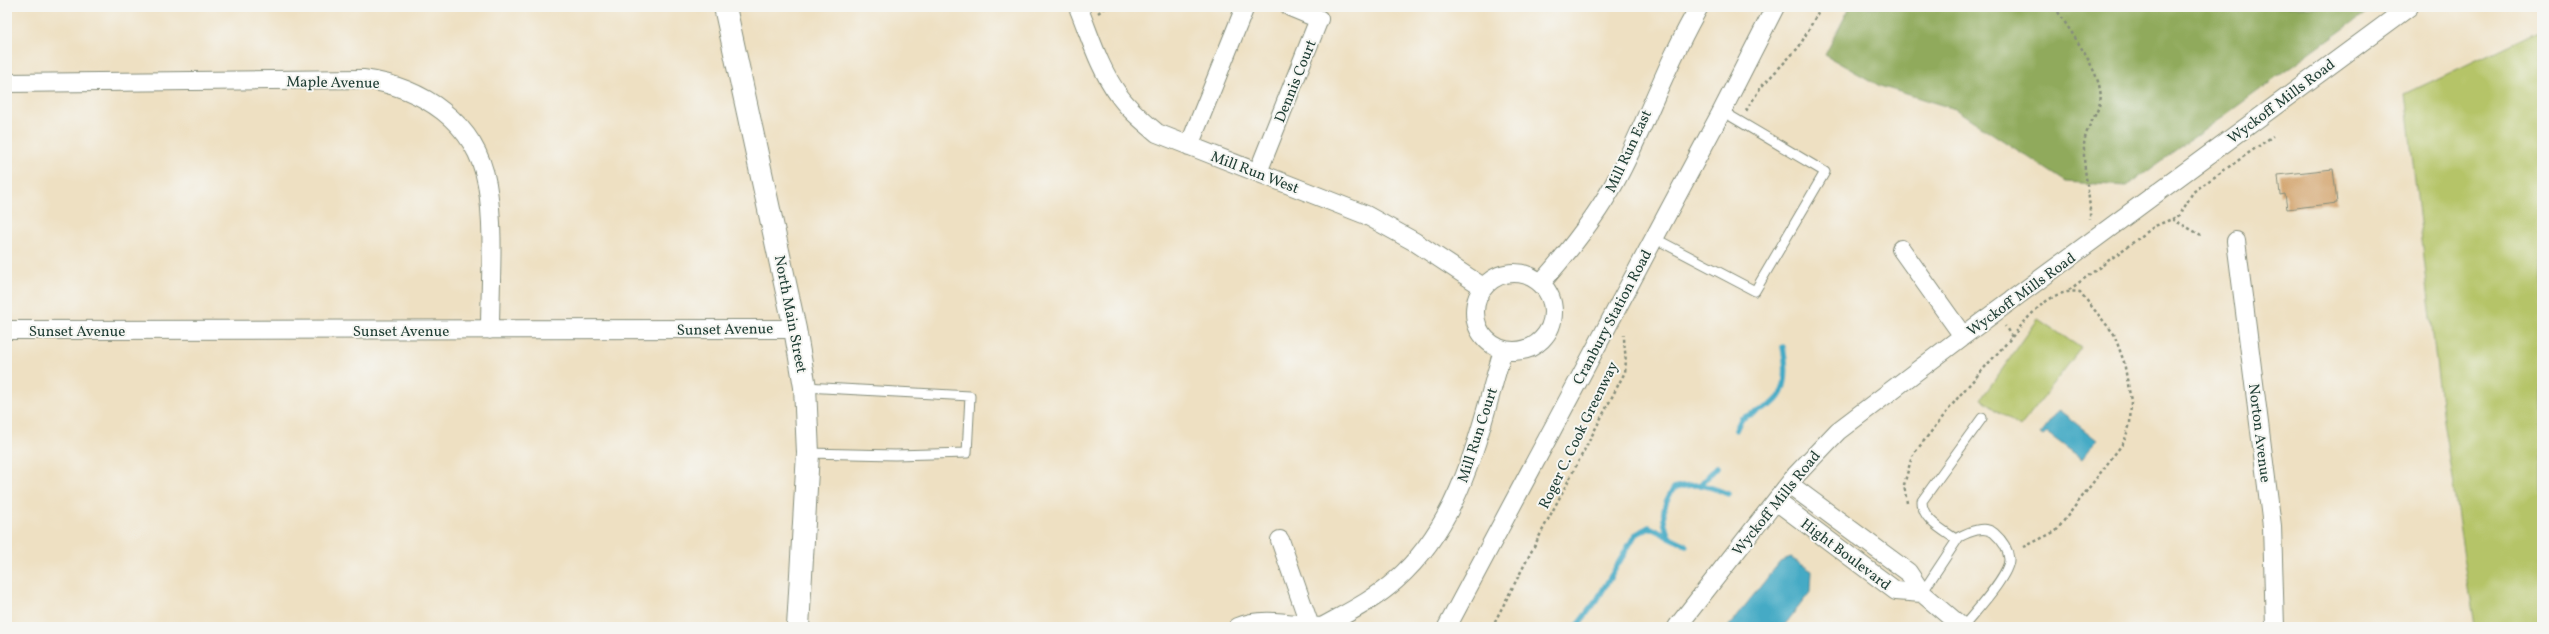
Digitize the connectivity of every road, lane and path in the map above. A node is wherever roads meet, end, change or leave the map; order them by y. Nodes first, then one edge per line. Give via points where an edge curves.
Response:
1 (725, 7) edge
2 (1078, 7) edge
3 (1245, 7) edge
4 (1290, 7) edge
5 (1699, 7) edge
6 (1775, 7) edge
7 (1821, 7) edge
8 (2055, 7) edge
9 (2409, 7) edge
10 (7, 83) edge
11 (1722, 111) junction
12 (1739, 122) junction
13 (2273, 136) dead end
14 (1189, 146) junction
15 (1258, 172) junction
16 (2172, 219) junction
17 (2090, 224) dead end
18 (2201, 235) dead end
19 (1654, 238) junction
20 (2236, 241) dead end
21 (1901, 249) dead end
22 (1541, 283) junction
23 (1484, 288) junction
24 (2069, 290) junction
25 (2003, 324) dead end
26 (795, 329) junction
27 (7, 330) edge
28 (490, 330) junction
29 (1624, 333) dead end
30 (1963, 336) junction
31 (2012, 338) junction
32 (1502, 350) junction
33 (805, 387) junction
34 (1982, 418) dead end
35 (808, 453) junction
36 (1790, 484) junction
37 (1776, 501) junction
38 (1909, 508) dead end
39 (1850, 529) junction
40 (1280, 540) dead end
41 (1957, 540) junction
42 (1837, 547) junction
43 (2024, 548) dead end
44 (1922, 593) junction
45 (1956, 625) edge
46 (798, 627) edge
47 (1238, 627) edge
48 (1318, 627) edge
49 (1447, 627) edge
50 (1492, 627) edge
51 (1677, 627) edge
52 (2275, 627) edge

1 - 26 street, North Main Street
2 - 14 street, Mill Run West via 1104,72 1118,94 1134,113 1157,133
3 - 14 street
4 - 15 street, Dennis Court via 1319,19
5 - 22 street, Mill Run East via 1666,68 1622,169 1603,203
6 - 11 street, Cranbury Station Road
7 - 12 path via 1799,47 1761,87
8 - 17 path via 2096,74 2101,90 2100,102 2087,128 2084,145 2084,174
9 - 30 street, Wyckoff Mills Road
10 - 28 street, Maple Avenue via 363,80 386,83 411,91 433,103 451,118 466,136 478,158 486,182 490,205
11 - 12 lane
11 - 19 street, Cranbury Station Road
12 - 19 lane via 1825,172 1755,291
13 - 16 path via 2192,192 2180,214
14 - 15 street, Mill Run West
15 - 23 street, Mill Run West via 1366,215 1415,242
16 - 18 path
16 - 24 path via 2155,226
19 - 49 street, Cranbury Station Road
20 - 52 street, Norton Avenue via 2272,526
21 - 30 street
22 - 23 street via 1530,276 1518,273 1505,274 1493,279
22 - 32 street via 1552,303 1551,326 1536,344 1514,351
23 - 32 street via 1475,307 1478,328 1492,345
24 - 31 path via 2047,301 2030,314
24 - 43 path via 2080,292 2114,334 2124,362 2130,395 2130,424 2124,442 2056,530
25 - 31 path
26 - 28 street, Sunset Avenue
26 - 33 street, North Main Street
27 - 28 street, Sunset Avenue
29 - 50 path, Roger C. Cook Greenway via 1627,359 1625,372
30 - 36 street, Wyckoff Mills Road via 1838,431 1812,456
31 - 38 path via 1960,395 1912,456 1904,485
32 - 48 street, Mill Run Court via 1472,460 1455,500 1436,533 1411,566 1395,581 1371,600
33 - 35 street, North Main Street
33 - 35 lane via 970,396 967,453
34 - 41 lane via 1922,501 1926,517
35 - 46 street, North Main Street
36 - 37 street, Wyckoff Mills Road
36 - 39 street, Hight Boulevard
37 - 42 street, Hight Boulevard
37 - 51 street, Wyckoff Mills Road
39 - 42 street
39 - 44 street, Hight Boulevard via 1908,572
40 - 48 street
41 - 44 lane
41 - 45 lane via 1968,532 1991,531 2007,549 2009,560 2003,575
42 - 44 street, Hight Boulevard via 1896,591
44 - 45 street, Hight Boulevard
47 - 48 street via 1247,623 1262,622

